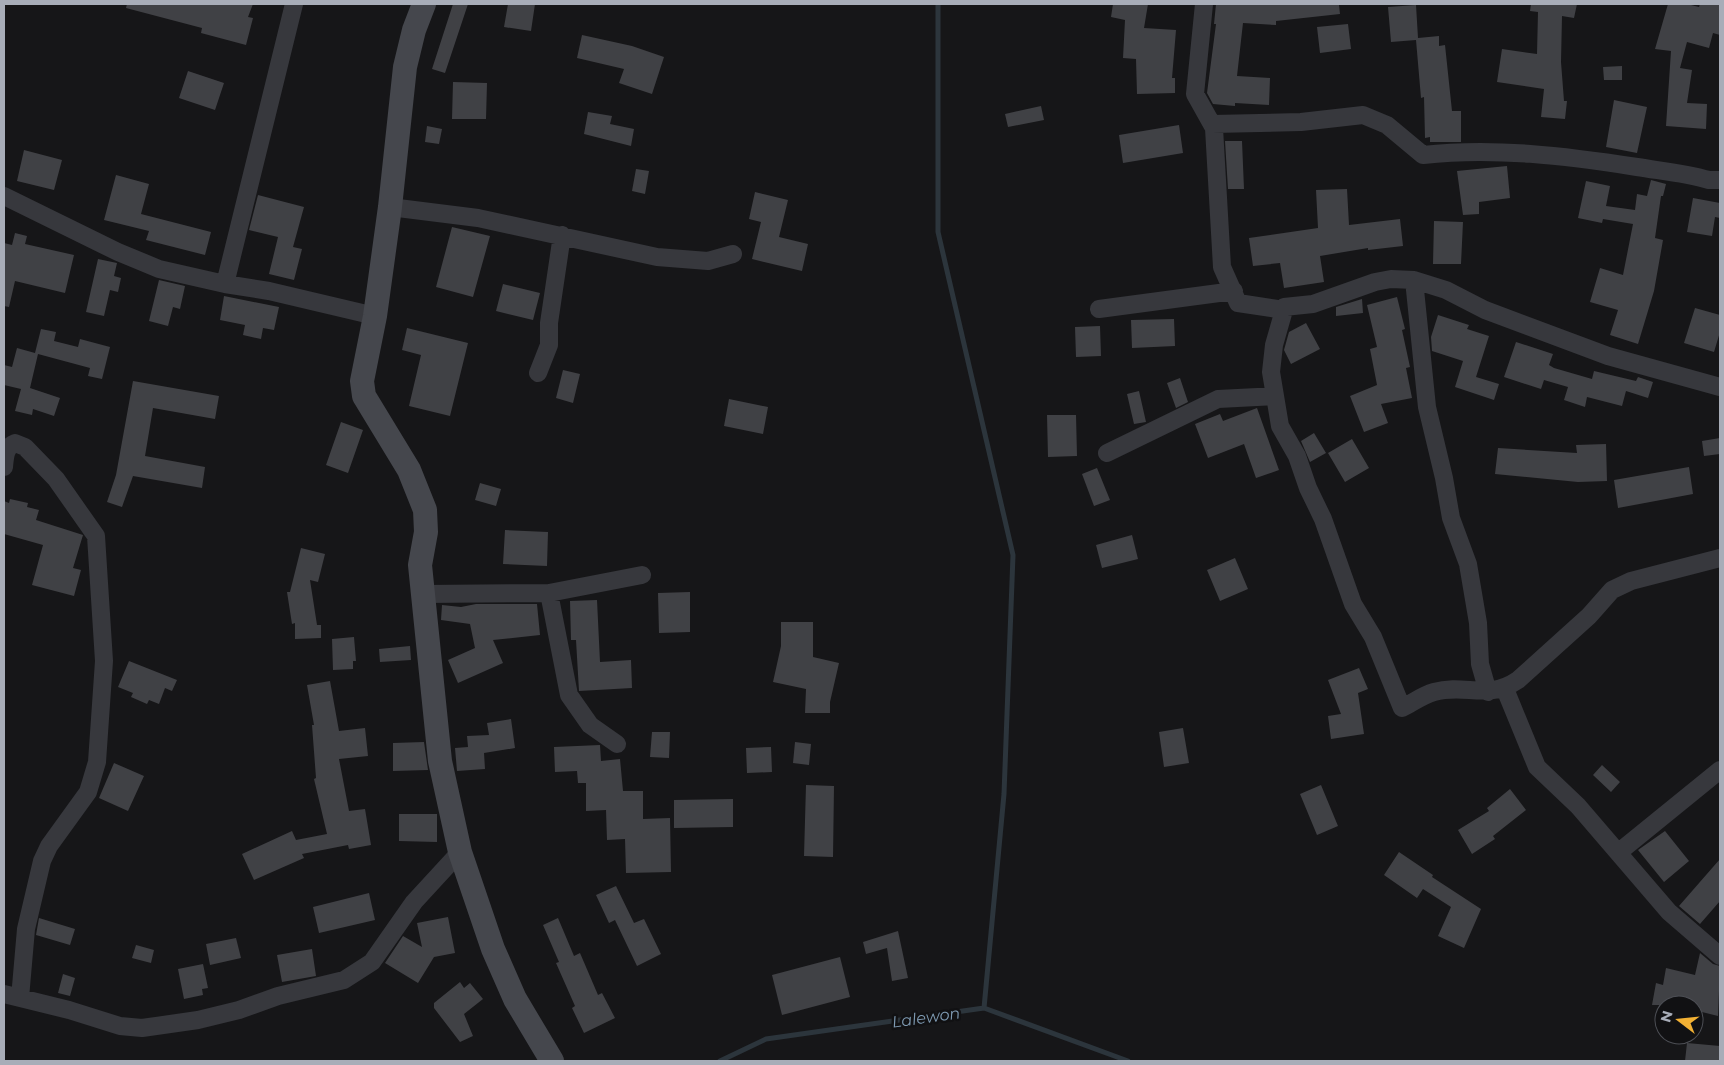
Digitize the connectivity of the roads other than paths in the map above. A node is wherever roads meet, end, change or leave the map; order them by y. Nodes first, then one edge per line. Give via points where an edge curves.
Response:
1 (294, 4) edge
2 (424, 4) edge
3 (1204, 4) edge
4 (1214, 128) junction
5 (1720, 180) edge
6 (4, 196) edge
7 (390, 207) junction
8 (562, 235) junction
9 (733, 254) dead end
10 (1414, 280) junction
11 (224, 284) junction
12 (1234, 291) junction
13 (1099, 309) dead end
14 (1284, 310) junction
15 (375, 316) junction
16 (538, 373) dead end
17 (1720, 387) edge
18 (1275, 396) junction
19 (1107, 453) dead end
20 (4, 467) edge
21 (1720, 558) edge
22 (642, 575) dead end
23 (550, 593) junction
24 (424, 594) junction
25 (1497, 690) junction
26 (617, 744) dead end
27 (1720, 770) edge
28 (460, 852) junction
29 (1619, 852) junction
30 (1720, 956) edge
31 (12, 996) edge
32 (552, 1061) edge

1 - 11 street
2 - 7 street via 405,67
3 - 4 street via 1195,94
4 - 5 street via 1212,124 1300,122 1363,115 1387,125 1424,155 1485,152 1604,160
4 - 12 street via 1222,267
6 - 11 street via 158,269
7 - 8 street via 478,218
7 - 15 street
8 - 9 street via 657,257 708,261
8 - 16 street via 548,324 549,345
10 - 14 street via 1375,282 1313,304 1284,307
10 - 17 street via 1608,356
10 - 25 street via 1427,407 1451,518 1468,564 1478,623 1480,664
11 - 15 street
12 - 13 street
12 - 14 street via 1238,303
14 - 18 street via 1274,345 1271,372
15 - 24 street via 364,364 364,396 409,470 425,510 426,532 420,564
18 - 19 street via 1218,399
18 - 25 street via 1280,426 1297,456 1324,519 1353,604 1373,637 1402,708 1432,692
20 - 31 street via 11,445 15,443 25,447 56,479 96,536 104,661 98,762 88,792 42,860
21 - 25 street via 1631,581 1612,590 1589,616 1518,680
22 - 23 street
23 - 24 street
23 - 26 street via 568,695 590,725
24 - 28 street via 440,761
25 - 29 street via 1537,767
27 - 29 street
28 - 31 street via 414,902 372,962 344,980 198,1020 142,1028 120,1026
28 - 32 street via 515,999
29 - 30 street via 1669,912

